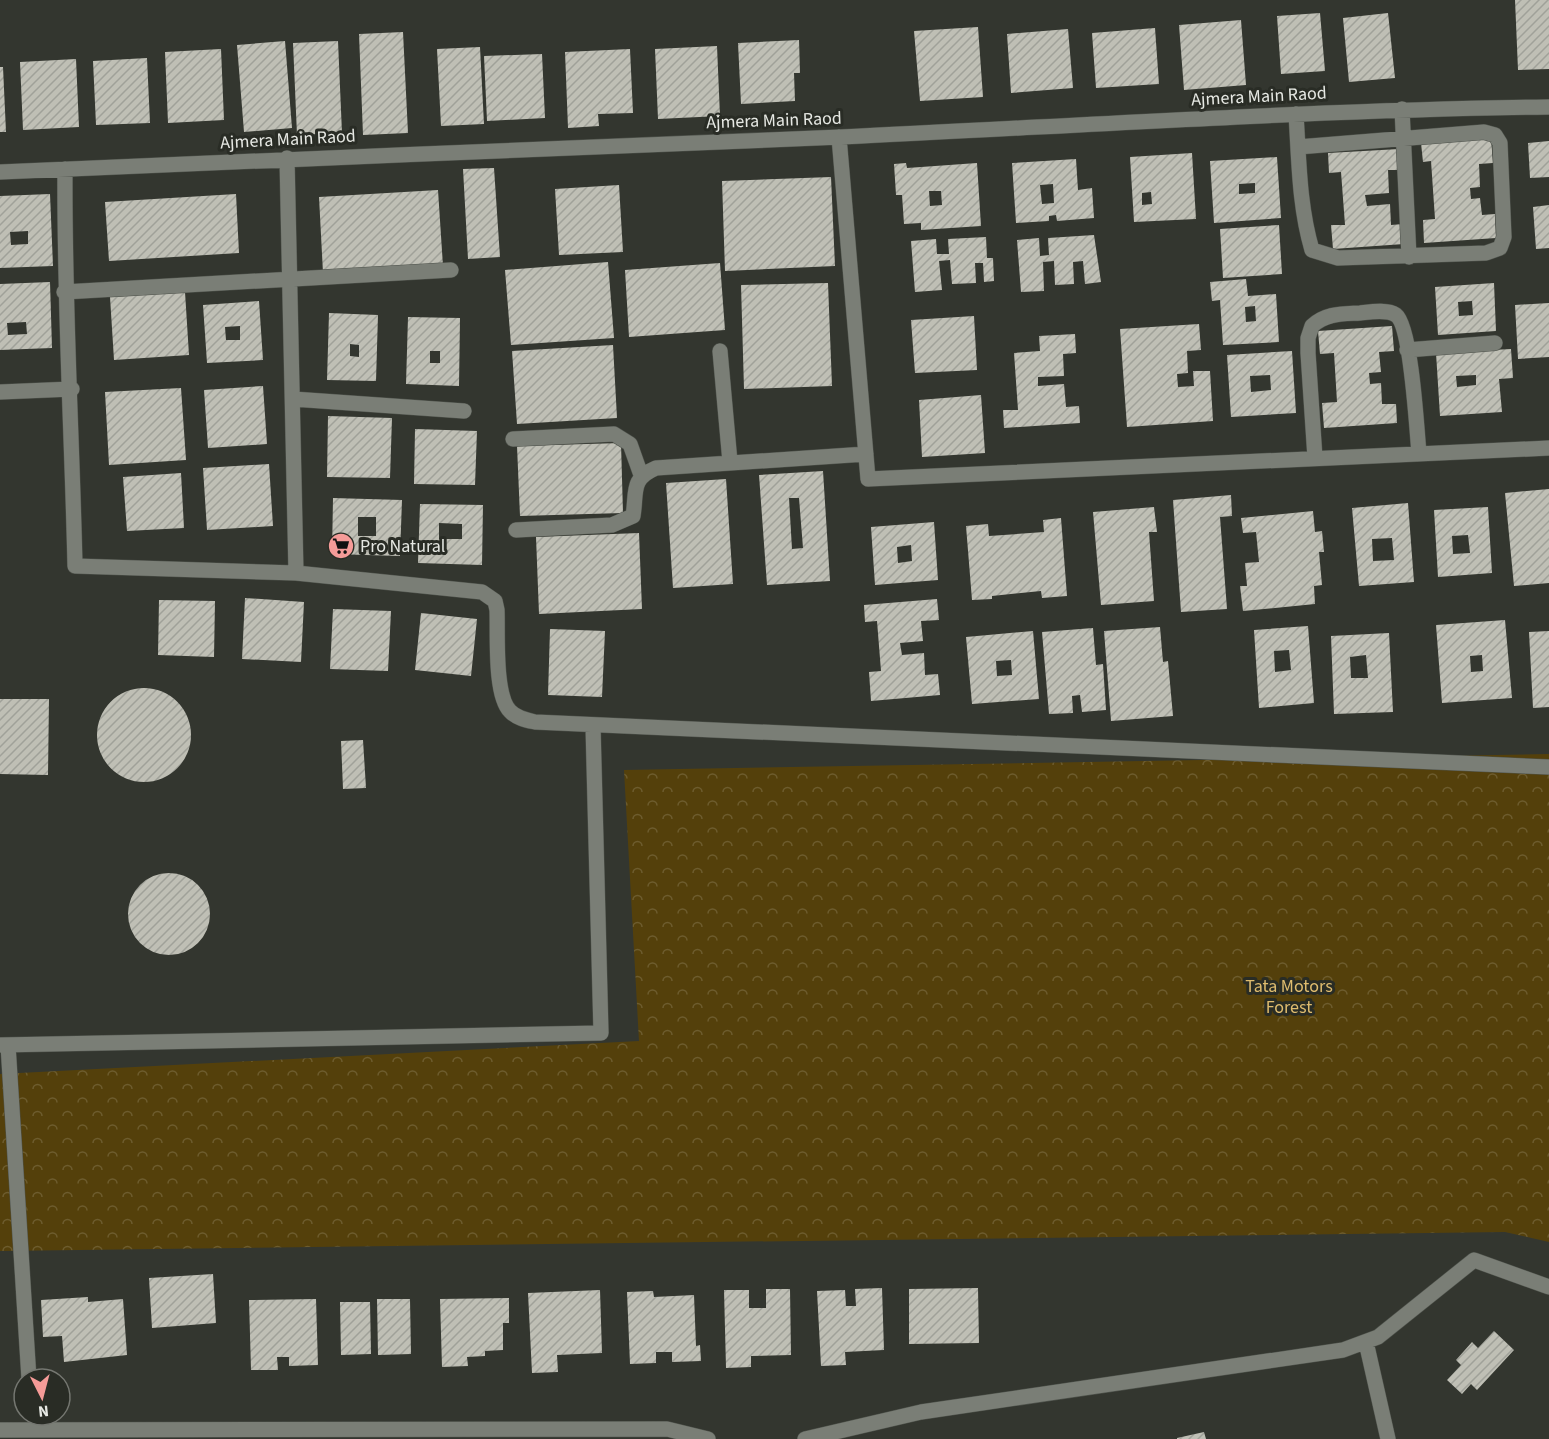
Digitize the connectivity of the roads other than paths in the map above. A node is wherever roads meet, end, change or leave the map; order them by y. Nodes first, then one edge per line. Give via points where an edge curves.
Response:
1 (1549, 107) edge
2 (1402, 109) junction
3 (1296, 114) junction
4 (838, 137) junction
5 (1401, 139) junction
6 (1298, 147) junction
7 (287, 158) junction
8 (65, 169) junction
9 (0, 172) edge
10 (1409, 257) junction
11 (451, 270) dead end
12 (290, 279) junction
13 (64, 292) junction
14 (1495, 343) dead end
15 (1407, 350) junction
16 (720, 351) dead end
17 (72, 389) junction
18 (0, 392) edge
19 (293, 399) junction
20 (464, 411) dead end
21 (513, 439) dead end
22 (1549, 447) edge
23 (866, 454) junction
24 (1419, 454) junction
25 (1315, 458) junction
26 (729, 462) junction
27 (641, 475) junction
28 (516, 530) dead end
29 (296, 573) junction
30 (593, 726) junction
31 (1549, 767) edge
32 (4, 1045) edge
33 (1549, 1287) edge
34 (1366, 1342) junction
35 (28, 1367) edge
36 (32, 1428) edge
37 (0, 1430) edge
38 (708, 1439) edge
39 (805, 1439) edge
40 (1388, 1439) edge

1 - 2 street, Ajmera Main Raod
2 - 3 street, Ajmera Main Raod
2 - 5 street
3 - 4 street, Ajmera Main Raod
3 - 6 street
4 - 7 street, Ajmera Main Raod
4 - 23 street
5 - 6 street
5 - 10 street
5 - 10 street via 1484,132 1496,135 1500,143 1504,237 1500,248 1486,253
6 - 10 street via 1303,221 1312,250 1338,258
7 - 8 street, Ajmera Main Raod
7 - 12 street
8 - 9 street, Ajmera Main Raod
8 - 13 street
11 - 12 street
12 - 13 street
12 - 19 street
13 - 17 street
14 - 15 street
15 - 24 street via 1414,379
15 - 25 street via 1401,320 1394,313 1332,314 1312,326 1308,353
16 - 26 street
17 - 18 street
17 - 29 street via 75,566
19 - 20 street
19 - 29 street
21 - 27 street via 615,434 630,444
22 - 24 street
23 - 25 street via 868,479
23 - 26 street
24 - 25 street
26 - 27 street via 656,468
27 - 28 street via 636,483 633,516 625,521
29 - 30 street via 490,595 497,610 501,687 510,712 535,722
30 - 31 street
30 - 32 street via 601,1033
32 - 35 street
33 - 34 street via 1474,1260 1378,1337
34 - 39 street via 1343,1350 921,1412
34 - 40 street
36 - 37 street
36 - 38 street via 667,1429

